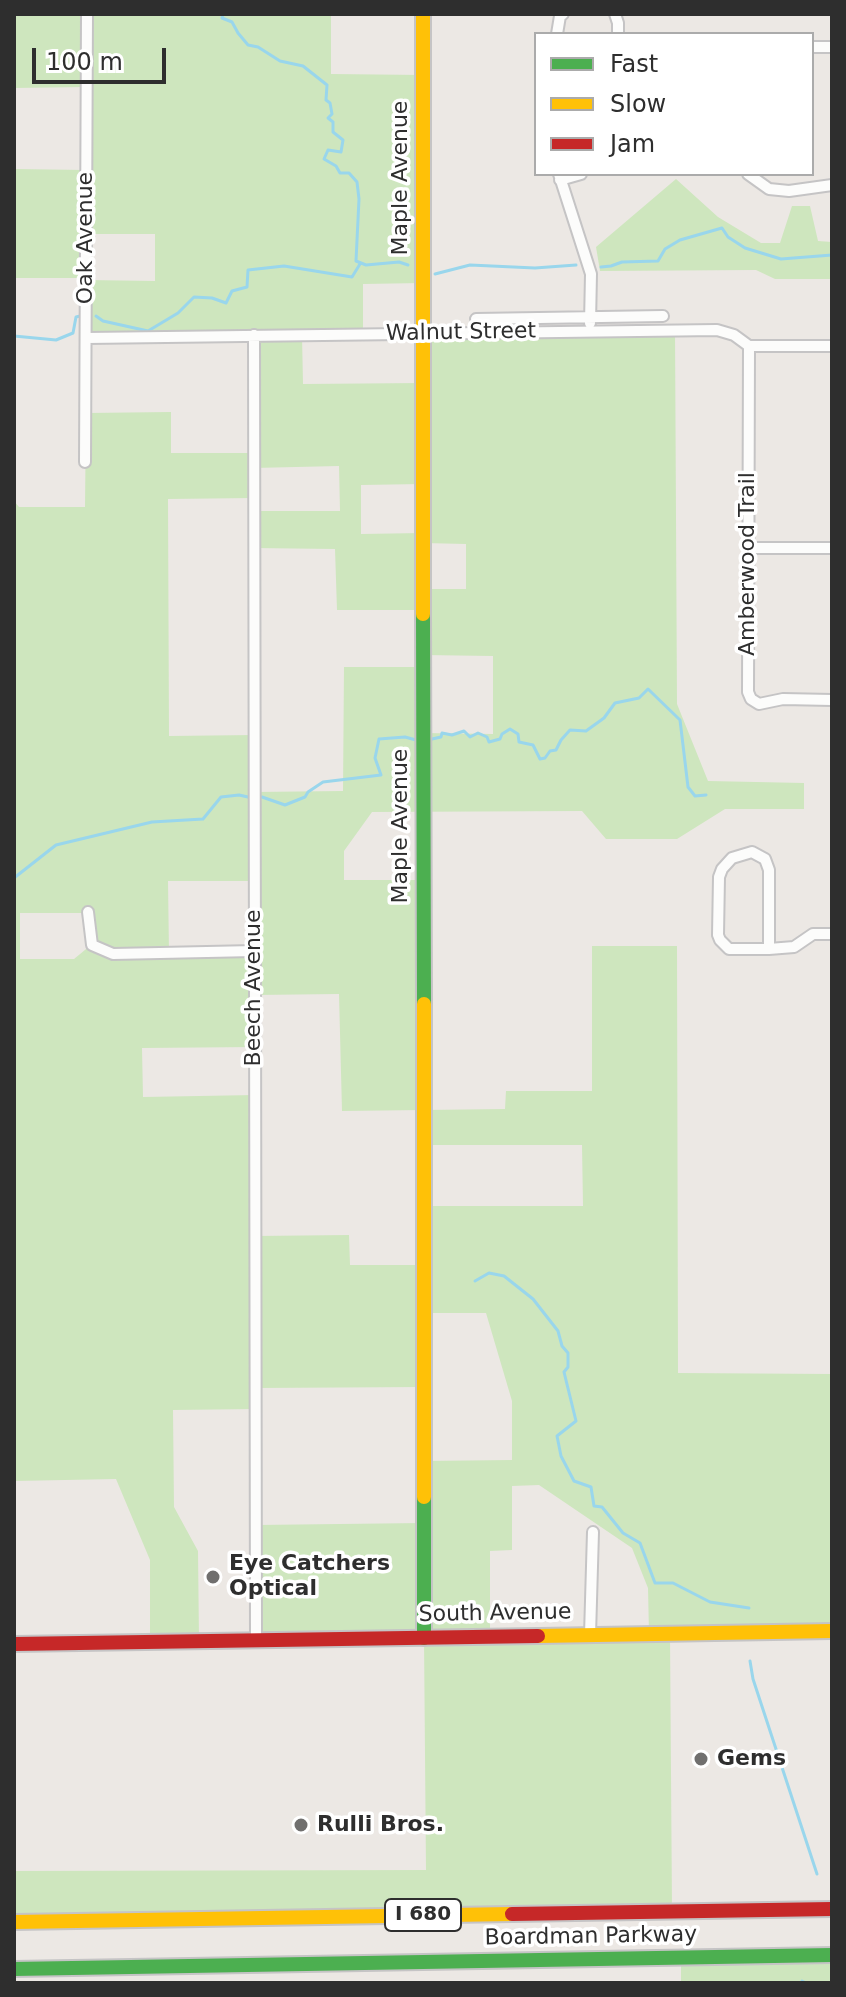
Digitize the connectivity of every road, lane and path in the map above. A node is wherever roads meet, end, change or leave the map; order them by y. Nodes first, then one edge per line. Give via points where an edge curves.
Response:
1 (87, 14) edge
2 (423, 14) edge
3 (751, 176) edge
4 (560, 177) edge
5 (832, 185) edge
6 (590, 316) junction
7 (663, 316) dead end
8 (476, 319) dead end
9 (590, 331) junction
10 (422, 334) junction
11 (254, 335) junction
12 (87, 338) junction
13 (749, 346) junction
14 (832, 346) edge
15 (85, 462) dead end
16 (748, 548) junction
17 (832, 548) edge
18 (832, 700) edge
19 (88, 912) dead end
20 (832, 934) edge
21 (769, 949) junction
22 (254, 951) junction
23 (593, 1532) dead end
24 (832, 1631) edge
25 (590, 1635) junction
26 (424, 1638) junction
27 (256, 1640) junction
28 (14, 1644) edge
29 (832, 1909) edge
30 (14, 1922) edge
31 (832, 1955) edge
32 (14, 1969) edge

1 - 12 street, Oak Avenue
2 - 10 main road, Maple Avenue
3 - 5 street via 769,189
4 - 6 street via 591,274
6 - 7 street
6 - 8 street
6 - 9 street
9 - 10 street, Walnut Street
9 - 13 street, Walnut Street via 717,330
10 - 11 street, Walnut Street
10 - 26 main road, Maple Avenue
11 - 12 street, Walnut Street
11 - 22 street, Beech Avenue
12 - 15 street, Oak Avenue
13 - 14 street, Walnut Street
13 - 16 street, Amberwood Trail
16 - 17 street
16 - 18 street, Amberwood Trail via 749,696 759,704
19 - 22 street via 92,945 113,954
20 - 21 street via 813,934 794,947
21 - 21 street via 734,950 720,940 719,877 728,861 740,854 759,854 768,865
22 - 27 street, Beech Avenue
23 - 25 street
24 - 25 main road, South Avenue
25 - 26 main road, South Avenue
26 - 27 main road, South Avenue
27 - 28 main road, South Avenue
29 - 30 main road, Boardman Parkway / I 680
31 - 32 main road, Boardman Parkway / I 680

